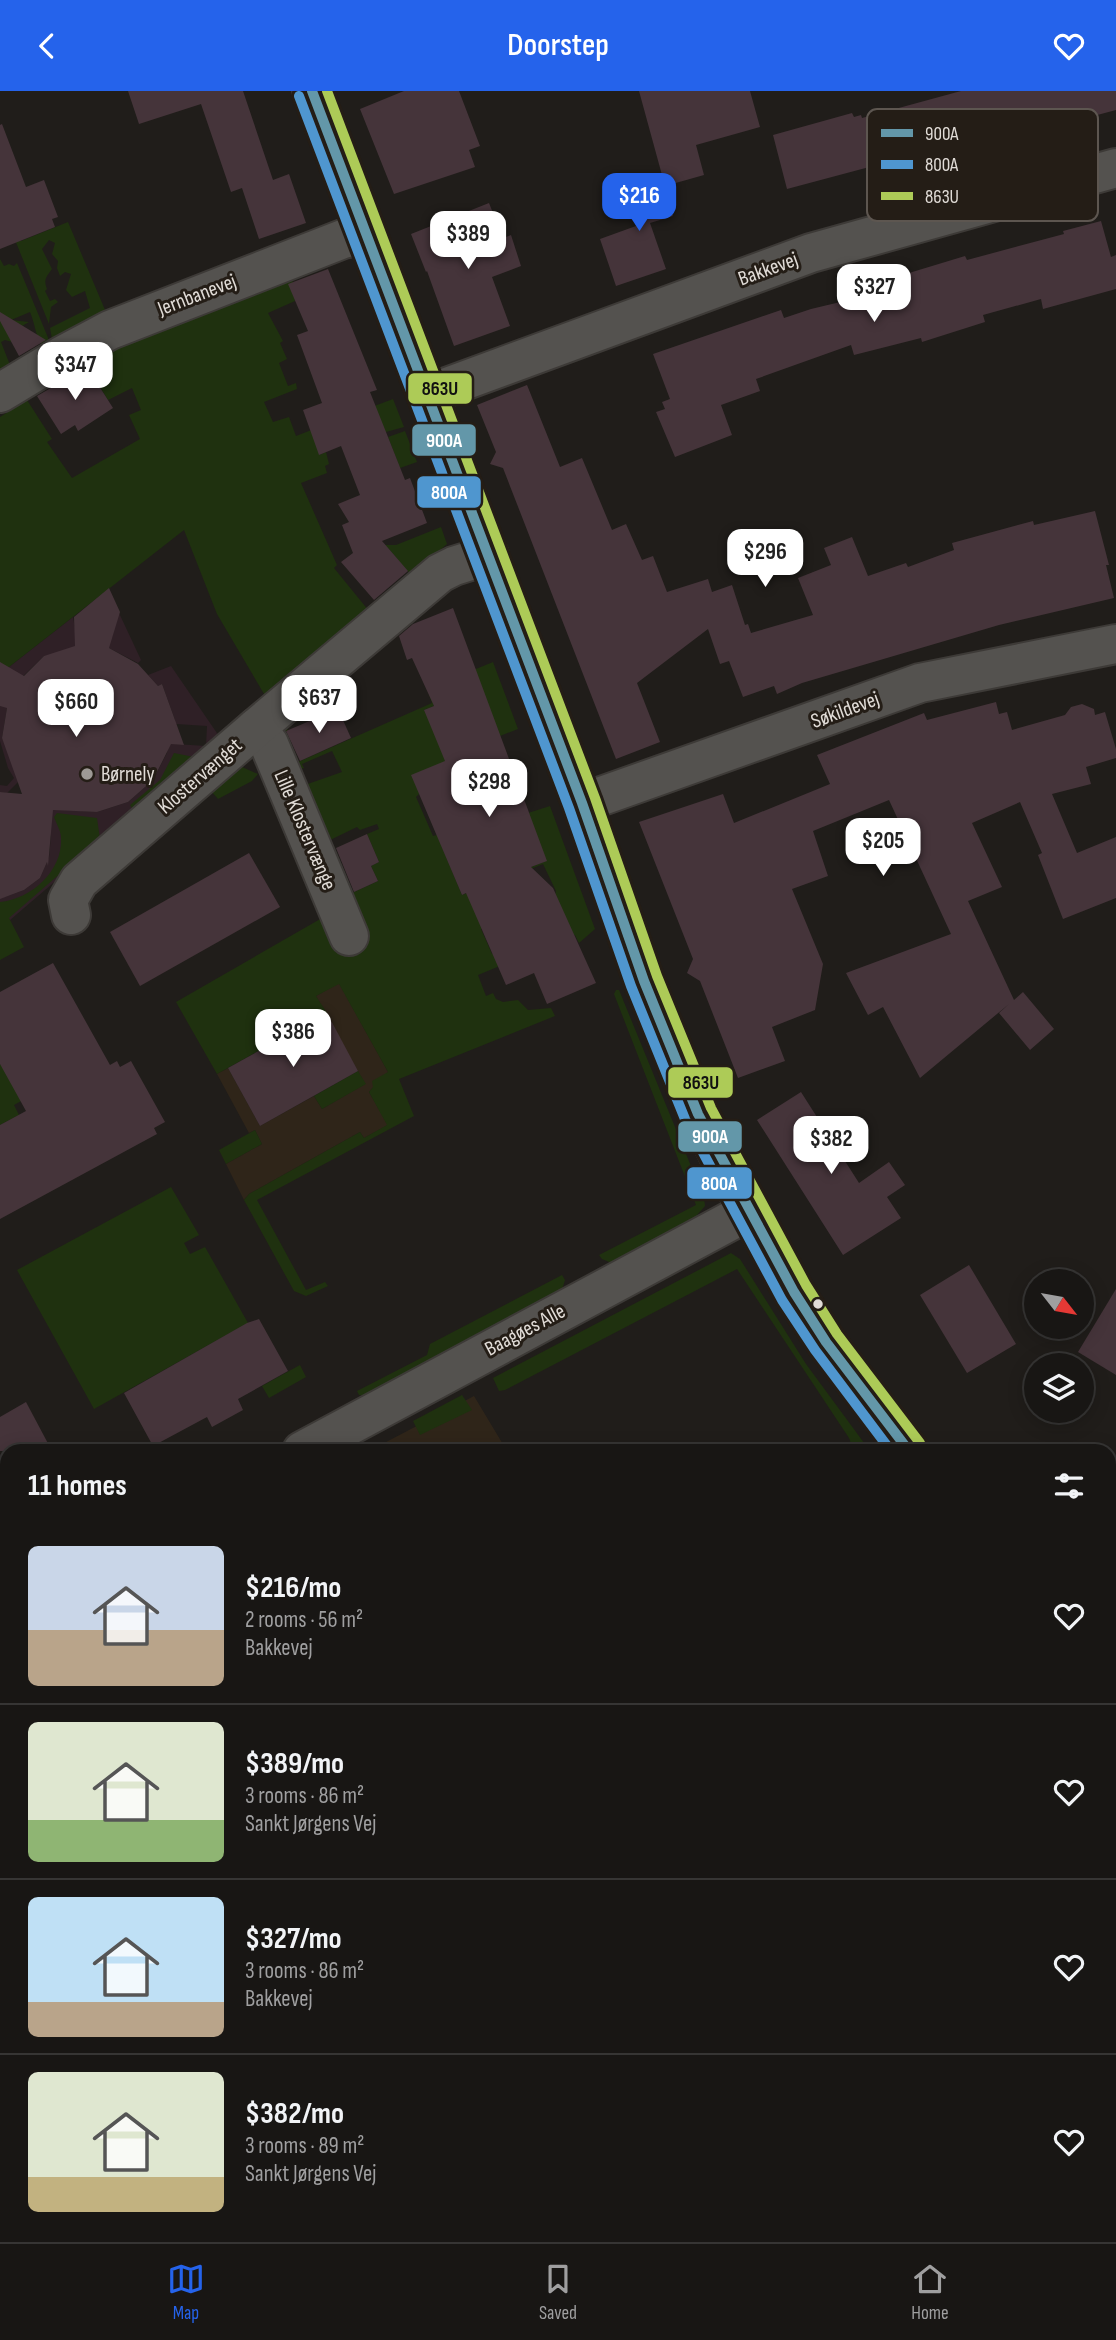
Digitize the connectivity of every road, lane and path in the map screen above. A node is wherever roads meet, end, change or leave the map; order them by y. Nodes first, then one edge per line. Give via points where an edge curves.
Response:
1 (312, 91) edge
2 (1116, 169) edge
3 (1098, 174) edge
4 (927, 221) edge
5 (364, 234) junction
6 (0, 393) edge
7 (428, 394) junction
8 (488, 555) junction
9 (1116, 644) edge
10 (256, 728) junction
11 (582, 803) junction
12 (71, 915) dead end
13 (349, 936) dead end
14 (749, 1211) junction
15 (315, 1444) edge
16 (904, 1444) edge

1 - 5 street
2 - 3 street, Bakkevej
4 - 7 street, Bakkevej via 811,253
5 - 6 street, Jernbanevej via 131,321
5 - 7 street
7 - 8 street
8 - 10 street, Klostervænget via 440,573
8 - 11 street
9 - 11 street, Søkildevej via 920,683
10 - 12 street, Klostervænget via 79,881 68,900
10 - 13 street, Lille Klostervænge via 269,744
11 - 14 street via 676,1062
14 - 15 street, Baagøes Alle
14 - 16 street via 826,1342

